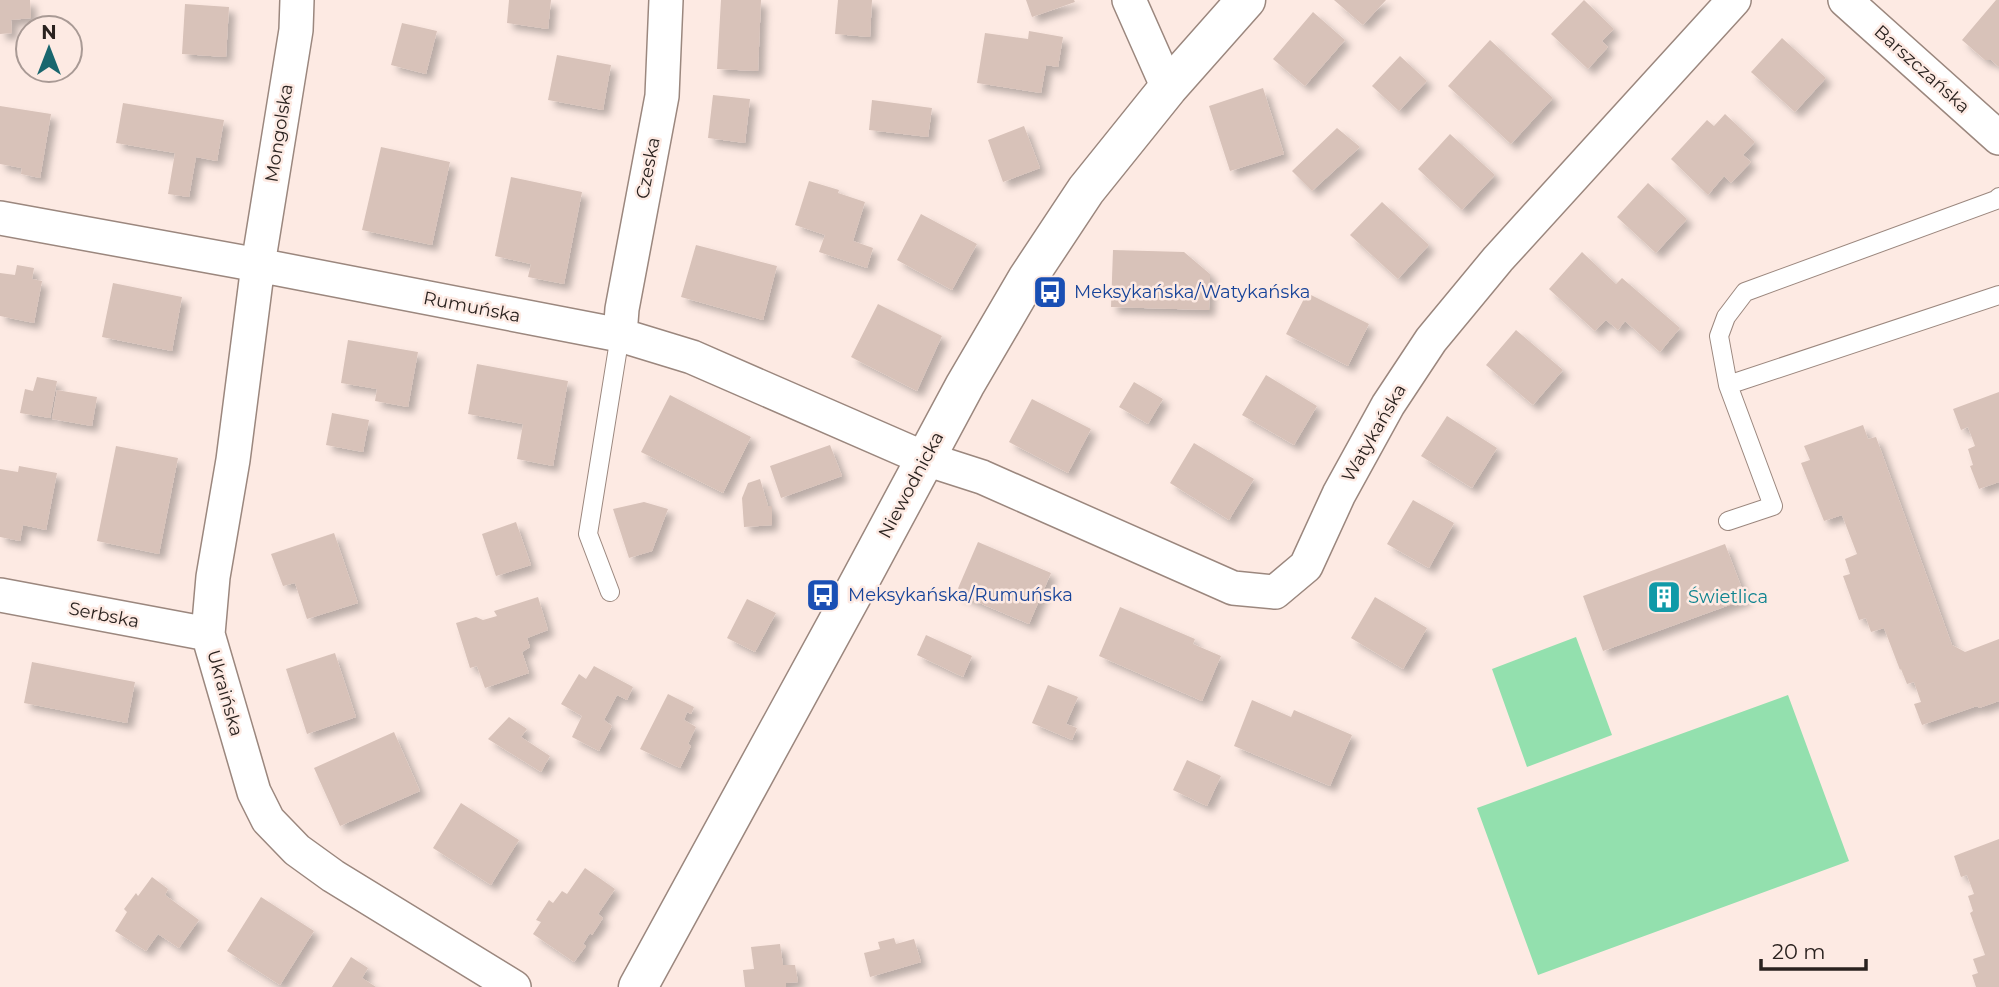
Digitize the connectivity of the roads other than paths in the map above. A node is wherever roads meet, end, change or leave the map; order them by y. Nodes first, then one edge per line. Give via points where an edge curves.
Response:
1 (297, 0) edge
2 (666, 0) edge
3 (1129, 0) edge
4 (1246, 0) edge
5 (1734, 0) edge
6 (1845, 0) edge
7 (1168, 88) junction
8 (1999, 138) edge
9 (1998, 201) edge
10 (0, 218) edge
11 (258, 265) junction
12 (1999, 295) edge
13 (620, 335) junction
14 (1728, 385) junction
15 (926, 459) junction
16 (1728, 521) dead end
17 (610, 592) dead end
18 (0, 596) edge
19 (208, 634) junction
20 (514, 987) edge
21 (638, 987) edge

1 - 11 street, Mongolska
2 - 13 street, Czeska via 662,96
3 - 7 street
4 - 7 street, Niewodnicka
5 - 15 street, Watykańska via 1497,259 1431,340 1363,449 1306,566 1275,592 1233,588 982,477
6 - 8 street, Barszczańska
7 - 15 street, Niewodnicka via 1086,190 1027,279
9 - 14 lane via 1745,292 1726,317 1719,336
10 - 11 street, Rumuńska
11 - 13 street, Rumuńska
11 - 19 street, Ukraińska
12 - 14 lane
13 - 15 street, Rumuńska via 692,357
13 - 17 lane via 588,534
14 - 16 lane via 1773,506
15 - 21 street, Niewodnicka
18 - 19 street, Serbska
19 - 20 street, Ukraińska via 254,792 268,820 297,850 333,876

